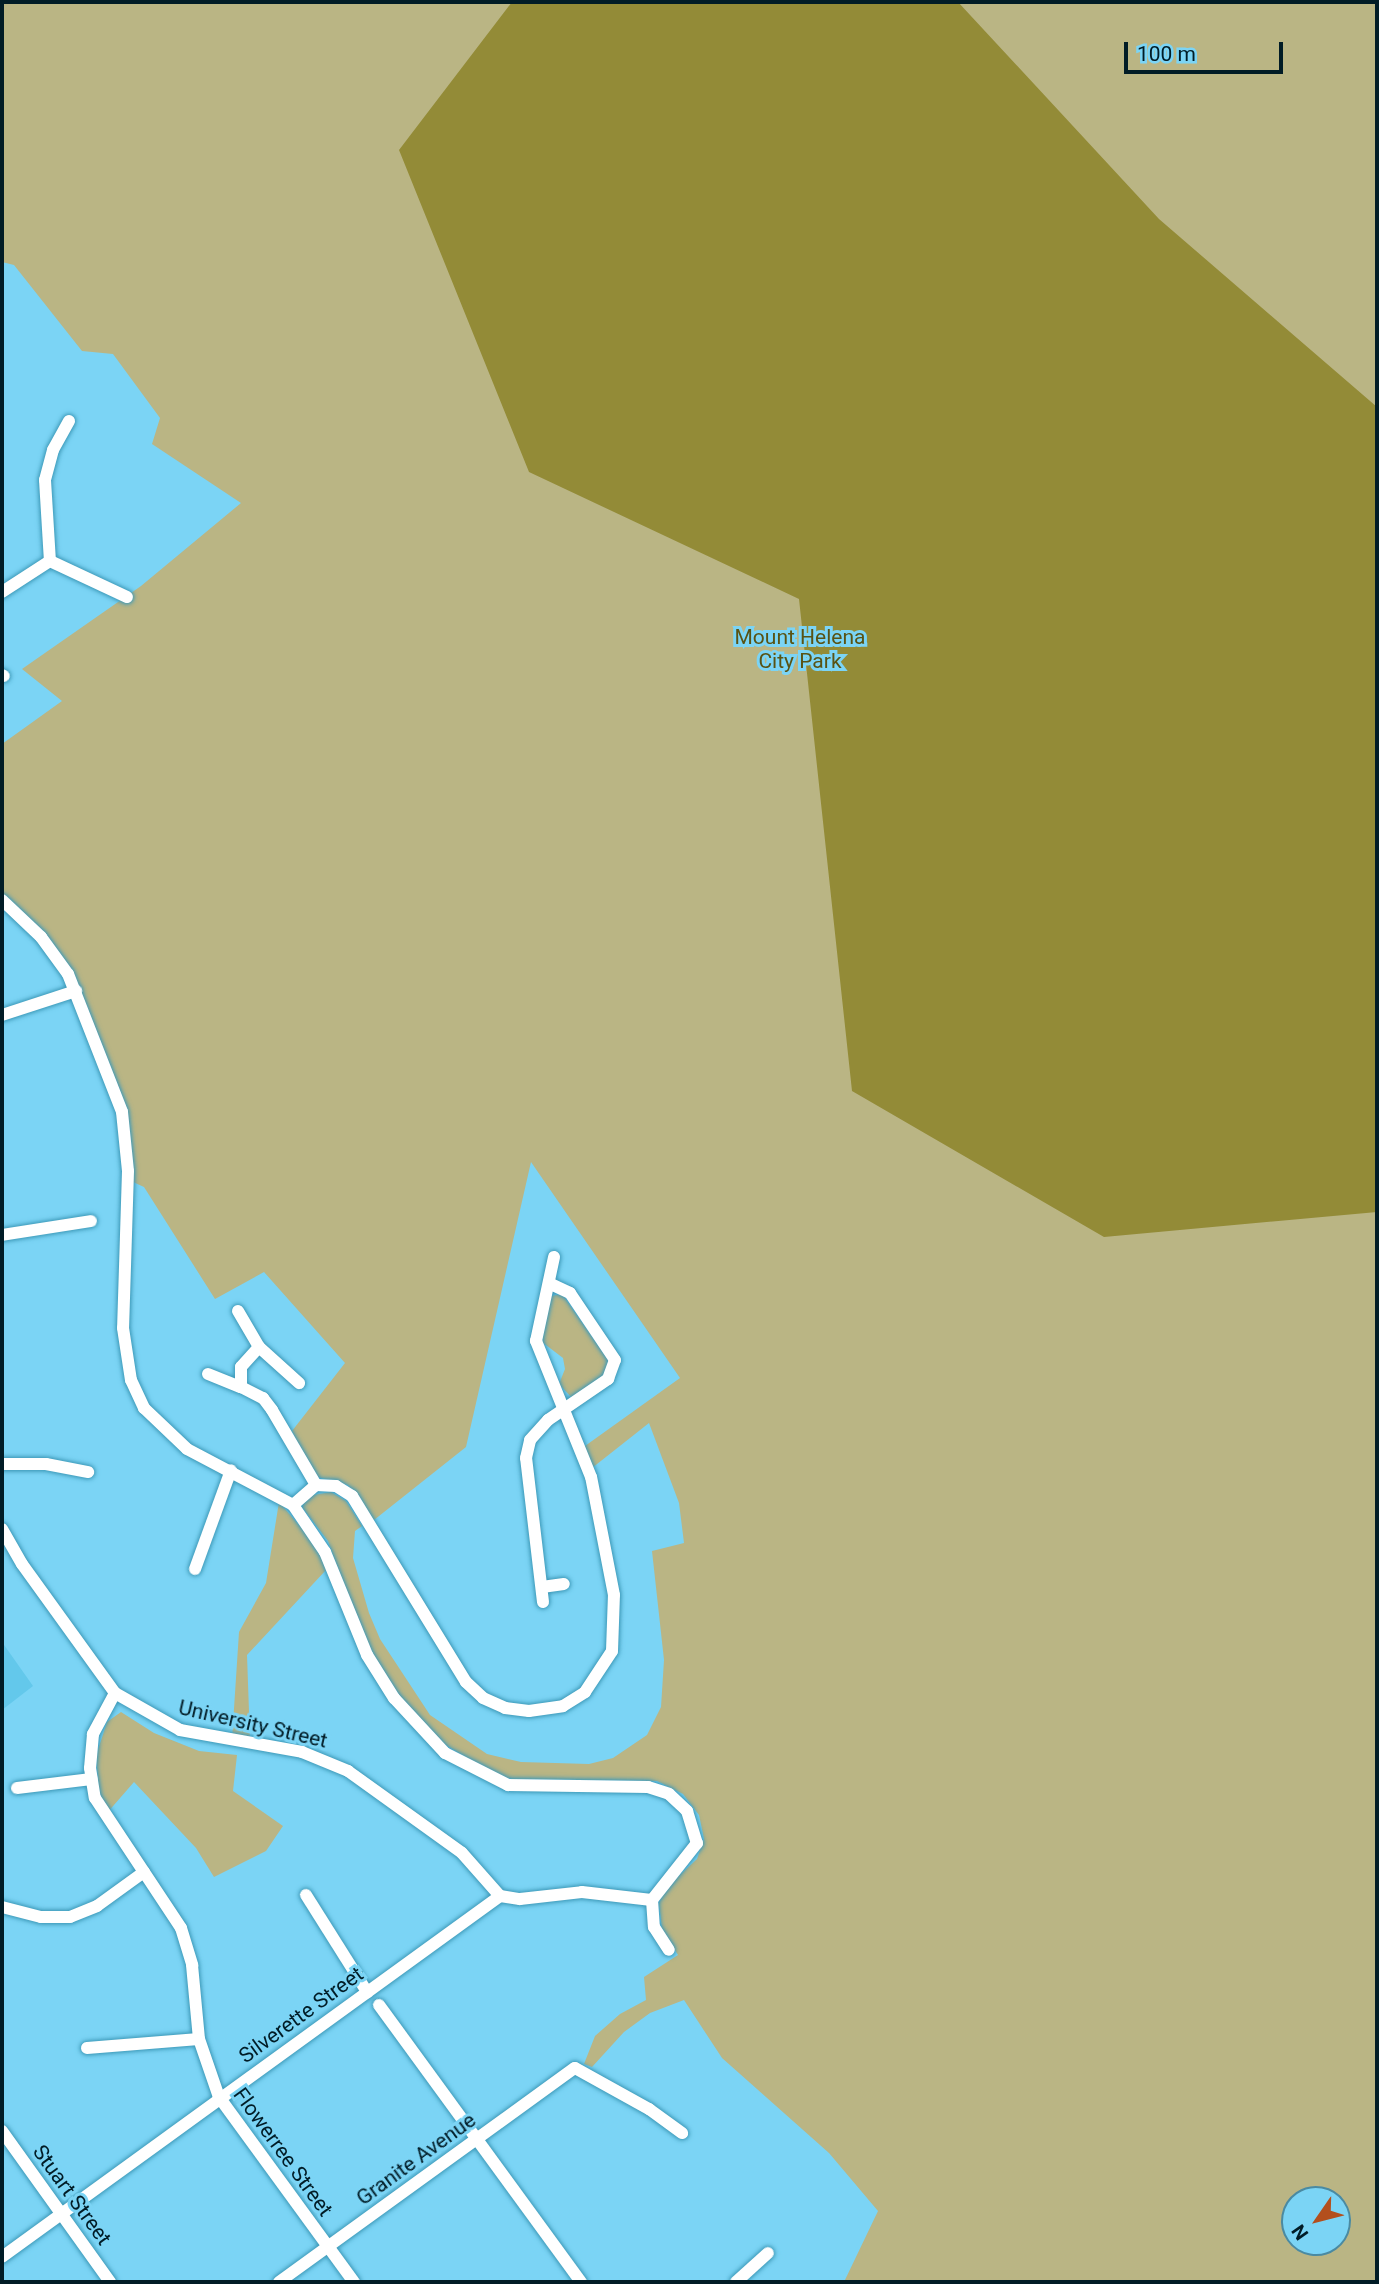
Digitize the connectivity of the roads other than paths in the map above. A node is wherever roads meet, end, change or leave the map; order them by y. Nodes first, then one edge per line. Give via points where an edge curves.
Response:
1 (69, 421) dead end
2 (50, 561) junction
3 (2, 592) edge
4 (127, 597) dead end
5 (2, 900) edge
6 (76, 991) junction
7 (2, 1015) edge
8 (91, 1221) dead end
9 (2, 1235) edge
10 (554, 1257) dead end
11 (549, 1283) junction
12 (238, 1311) dead end
13 (259, 1347) junction
14 (208, 1374) dead end
15 (299, 1383) dead end
16 (241, 1387) junction
17 (565, 1413) junction
18 (2, 1464) edge
19 (230, 1470) junction
20 (88, 1472) dead end
21 (316, 1485) junction
22 (293, 1505) junction
23 (2, 1529) edge
24 (195, 1569) dead end
25 (564, 1584) dead end
26 (542, 1587) junction
27 (544, 1602) dead end
28 (115, 1693) junction
29 (91, 1779) junction
30 (17, 1788) dead end
31 (144, 1872) junction
32 (306, 1895) dead end
33 (500, 1896) junction
34 (652, 1900) junction
35 (2, 1907) edge
36 (669, 1950) dead end
37 (367, 1992) junction
38 (379, 2006) dead end
39 (199, 2039) junction
40 (87, 2048) dead end
41 (219, 2097) junction
42 (2, 2131) edge
43 (682, 2133) dead end
44 (478, 2139) junction
45 (61, 2214) junction
46 (328, 2246) junction
47 (768, 2253) dead end
48 (2, 2257) edge
49 (110, 2282) edge
50 (279, 2282) edge
51 (354, 2282) edge
52 (581, 2282) edge
53 (736, 2282) edge

1 - 2 street via 53,450 45,480
2 - 3 street
2 - 4 street
5 - 6 street via 41,937
6 - 7 street
6 - 19 street via 122,1112 127,1145 123,1328 131,1380 144,1408 171,1438
8 - 9 street
10 - 11 street
11 - 17 street via 536,1341
11 - 17 street via 570,1293 615,1360 608,1379
12 - 13 street
13 - 15 street
13 - 16 street via 241,1367
14 - 16 street
16 - 21 street via 263,1398
17 - 21 street via 600,1516 615,1622 612,1651 599,1676 563,1706 518,1710 474,1691 352,1496 337,1486
17 - 26 street via 538,1430 526,1458
18 - 20 street via 46,1464
19 - 22 street
19 - 24 street
21 - 22 street
22 - 34 street via 326,1552 368,1655 394,1698 445,1753 508,1785 648,1787 669,1794 687,1811 697,1843 653,1892
23 - 28 street, University Street
25 - 26 street
26 - 27 street
28 - 29 street, Flowerree Street via 93,1734
28 - 33 street, University Street via 180,1730 302,1752 348,1771 462,1853
29 - 30 street
29 - 31 street, Flowerree Street via 101,1812
31 - 35 street via 97,1906 70,1917 41,1917
31 - 39 street, Flowerree Street via 171,1910 186,1943
32 - 37 street
33 - 34 street via 520,1899 582,1892
33 - 37 street, Silverette Street
34 - 36 street via 654,1927
37 - 41 street, Silverette Street
38 - 44 street
39 - 40 street
39 - 41 street, Flowerree Street
41 - 45 street, Silverette Street
41 - 46 street, Flowerree Street
42 - 45 street, Stuart Street
43 - 44 street, Granite Avenue via 575,2068
44 - 46 street, Granite Avenue
44 - 52 street
45 - 48 street, Silverette Street
45 - 49 street, Stuart Street
46 - 50 street, Granite Avenue
46 - 51 street, Flowerree Street
47 - 53 street

